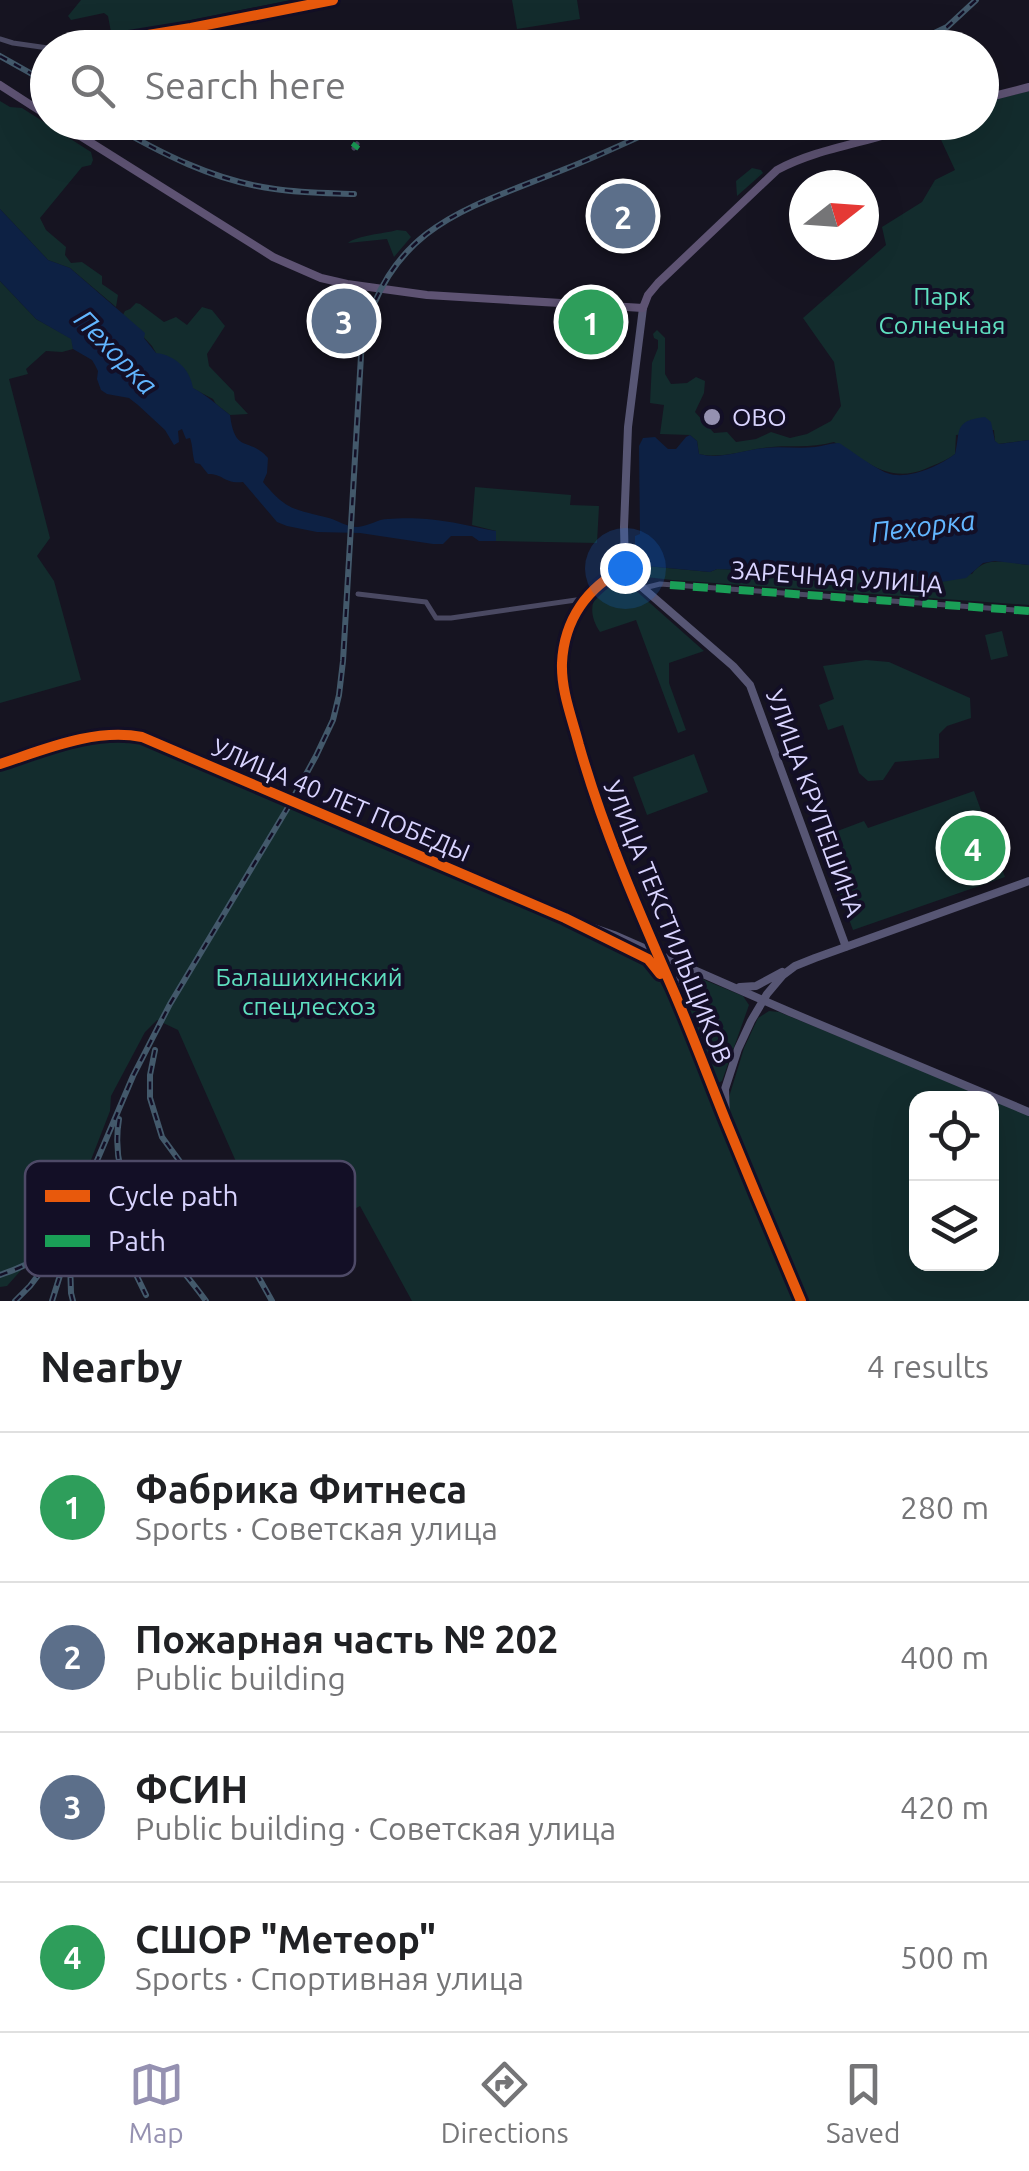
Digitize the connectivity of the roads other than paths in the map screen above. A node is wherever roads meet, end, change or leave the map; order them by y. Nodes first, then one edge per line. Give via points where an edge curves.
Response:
1 (333, 0) edge
2 (178, 30) edge
3 (0, 39) edge
4 (30, 45) edge
5 (0, 85) edge
6 (1029, 87) edge
7 (999, 95) edge
8 (30, 104) edge
9 (87, 140) edge
10 (872, 140) edge
11 (644, 308) junction
12 (626, 568) junction
13 (643, 588) junction
14 (358, 594) dead end
15 (583, 599) junction
16 (1029, 610) edge
17 (0, 764) edge
18 (1029, 881) edge
19 (565, 918) junction
20 (644, 927) junction
21 (614, 935) junction
22 (846, 946) junction
23 (654, 952) junction
24 (795, 966) junction
25 (705, 975) junction
26 (783, 975) junction
27 (730, 986) junction
28 (676, 999) junction
29 (763, 1000) junction
30 (790, 1012) junction
31 (751, 1020) junction
32 (711, 1086) junction
33 (725, 1089) junction
34 (1029, 1112) edge
35 (726, 1121) junction
36 (801, 1301) edge

1 - 2 street
3 - 4 street
5 - 8 main road
6 - 7 main road
9 - 11 main road via 277,259 329,280 427,295
10 - 11 main road via 777,170 658,283
11 - 12 street via 628,427
12 - 13 street, УЛИЦА КРУПЕШИНА
12 - 15 street
13 - 16 street, ЗАРЕЧНАЯ УЛИЦА
13 - 22 street, УЛИЦА КРУПЕШИНА via 750,685
14 - 15 street via 426,602 436,618
15 - 20 street, УЛИЦА ТЕКСТИЛЬЩИКОВ via 566,640 565,694 593,794
17 - 19 street, УЛИЦА 40 ЛЕТ ПОБЕДЫ, bridge via 99,734 142,737
18 - 22 street
19 - 21 street, УЛИЦА 40 ЛЕТ ПОБЕДЫ
19 - 28 street, УЛИЦА 40 ЛЕТ ПОБЕДЫ via 648,959
20 - 21 street via 633,938
20 - 23 street, УЛИЦА ТЕКСТИЛЬЩИКОВ
21 - 23 street, УЛИЦА 40 ЛЕТ ПОБЕДЫ
22 - 24 street
23 - 25 street, УЛИЦА 40 ЛЕТ ПОБЕДЫ
23 - 28 street, УЛИЦА ТЕКСТИЛЬЩИКОВ
24 - 26 street
24 - 27 street via 756,986
25 - 27 street, УЛИЦА 40 ЛЕТ ПОБЕДЫ
25 - 28 street via 680,977
26 - 29 street
26 - 30 street via 777,997
27 - 29 street, УЛИЦА 40 ЛЕТ ПОБЕДЫ
27 - 31 street via 750,1000
28 - 32 street, УЛИЦА ТЕКСТИЛЬЩИКОВ
29 - 30 street, УЛИЦА 40 ЛЕТ ПОБЕДЫ
29 - 31 street
30 - 31 street via 768,1008
30 - 34 street, УЛИЦА 40 ЛЕТ ПОБЕДЫ
31 - 33 street
32 - 33 street
32 - 35 street, УЛИЦА ТЕКСТИЛЬЩИКОВ
33 - 35 street
35 - 36 street, УЛИЦА ТЕКСТИЛЬЩИКОВ

